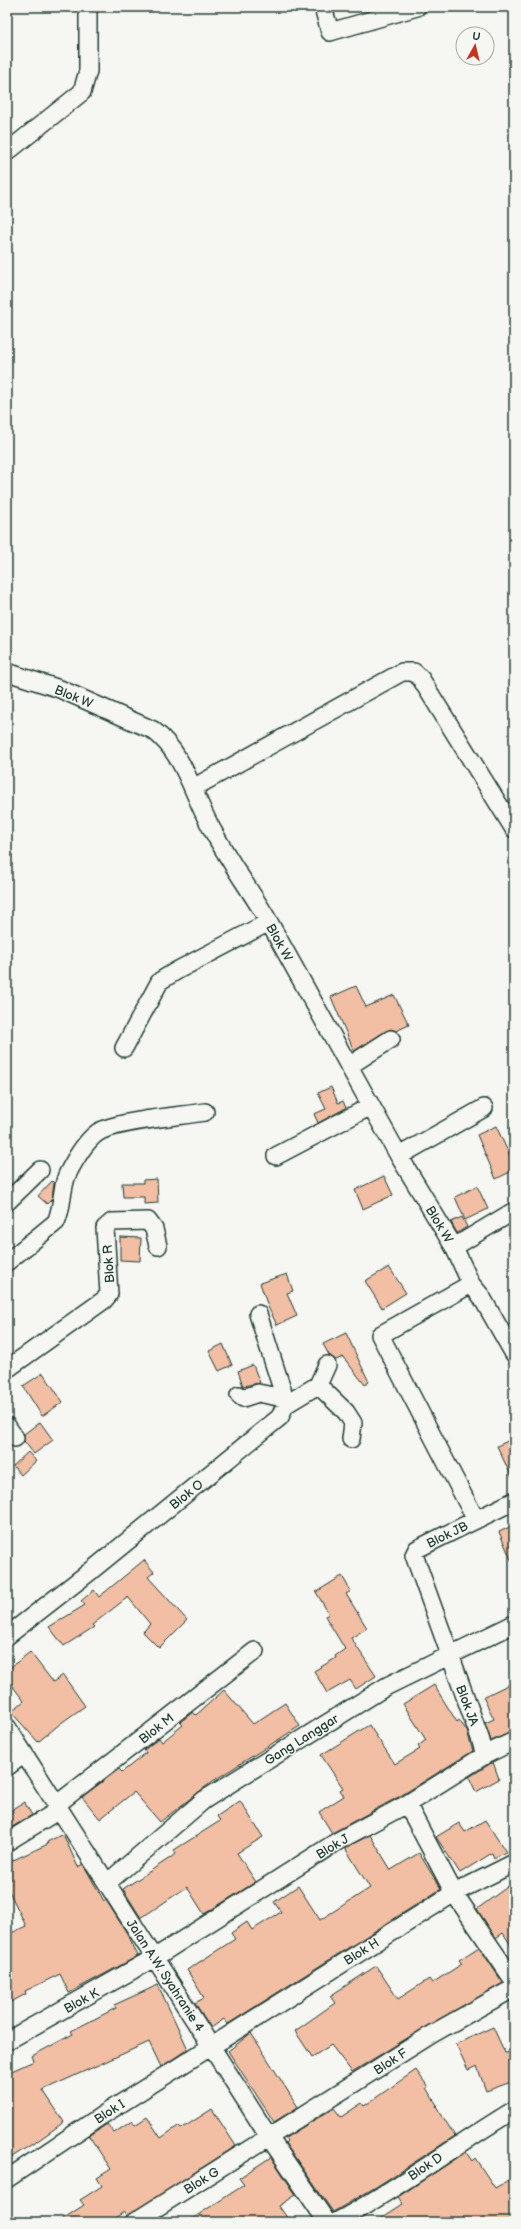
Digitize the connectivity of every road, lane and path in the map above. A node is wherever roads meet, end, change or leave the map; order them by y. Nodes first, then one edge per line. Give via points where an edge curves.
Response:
1 (88, 7) edge
2 (323, 7) edge
3 (417, 7) edge
4 (7, 152) edge
5 (7, 672) edge
6 (193, 788) junction
7 (514, 829) edge
8 (269, 922) junction
9 (391, 1039) dead end
10 (124, 1048) dead end
11 (349, 1066) junction
12 (371, 1106) junction
13 (484, 1108) dead end
14 (205, 1112) dead end
15 (276, 1156) dead end
16 (399, 1156) junction
17 (40, 1170) dead end
18 (7, 1202) edge
19 (514, 1211) edge
20 (158, 1246) dead end
21 (454, 1246) junction
22 (7, 1262) edge
23 (476, 1290) junction
24 (258, 1314) dead end
25 (514, 1354) edge
26 (327, 1365) dead end
27 (7, 1369) edge
28 (318, 1385) junction
29 (239, 1395) dead end
30 (284, 1401) junction
31 (351, 1439) dead end
32 (514, 1501) edge
33 (476, 1520) junction
34 (514, 1624) edge
35 (7, 1636) edge
36 (255, 1651) dead end
37 (449, 1656) junction
38 (7, 1727) edge
39 (514, 1741) edge
40 (24, 1754) junction
41 (484, 1755) junction
42 (7, 1767) edge
43 (407, 1804) junction
44 (57, 1808) junction
45 (7, 1842) edge
46 (514, 1863) edge
47 (107, 1883) junction
48 (454, 1893) junction
49 (154, 1958) junction
50 (514, 1981) edge
51 (514, 1988) edge
52 (7, 2040) edge
53 (212, 2046) junction
54 (514, 2110) edge
55 (269, 2137) junction
56 (7, 2179) edge
57 (134, 2222) edge
58 (327, 2222) edge
59 (336, 2222) edge

1 - 4 street via 88,70 82,92
2 - 3 street via 330,32
5 - 6 street, Blok W via 60,688 153,730 166,740 177,754
6 - 7 street via 402,672 414,672 421,679
6 - 8 street, Blok W via 228,858
8 - 10 street via 160,981
8 - 11 street, Blok W
9 - 11 street
11 - 12 street, Blok W
12 - 15 street
12 - 16 street, Blok W
13 - 16 street
14 - 22 street via 112,1126 97,1133 72,1164 66,1177 56,1222
16 - 21 street, Blok W
17 - 18 street
19 - 21 street
20 - 27 street, Blok R via 154,1229 148,1220 108,1224 105,1228 109,1294
21 - 23 street, Blok W
23 - 25 street
23 - 33 street via 380,1335
24 - 30 street
26 - 28 street
28 - 30 street
28 - 31 street via 346,1412 353,1424
29 - 30 street via 243,1398 266,1393
30 - 35 street, Blok O via 280,1417
32 - 33 street, Blok JB
33 - 37 street, Blok JB via 417,1549 414,1556
34 - 37 street, Gang Langgar
36 - 44 street, Blok M
37 - 41 street, Blok JA
37 - 47 street, Gang Langgar via 387,1686 204,1800
38 - 40 street, Jalan A.W. Syahranie 4
39 - 41 street, Blok J
40 - 42 street
40 - 44 street, Jalan A.W. Syahranie 4
41 - 43 street, Blok J
43 - 48 street
43 - 49 street, Blok J via 338,1841
44 - 45 street, Blok M
44 - 47 street, Jalan A.W. Syahranie 4
46 - 48 street, Blok H
47 - 49 street, Jalan A.W. Syahranie 4
48 - 50 street
48 - 53 street, Blok H
49 - 52 street, Blok K
49 - 53 street, Jalan A.W. Syahranie 4
51 - 55 street, Blok F via 432,2034
53 - 55 street, Jalan A.W. Syahranie 4
53 - 56 street, Blok I
54 - 59 street, Blok D
55 - 57 street, Blok G
55 - 58 street, Jalan A.W. Syahranie 4

